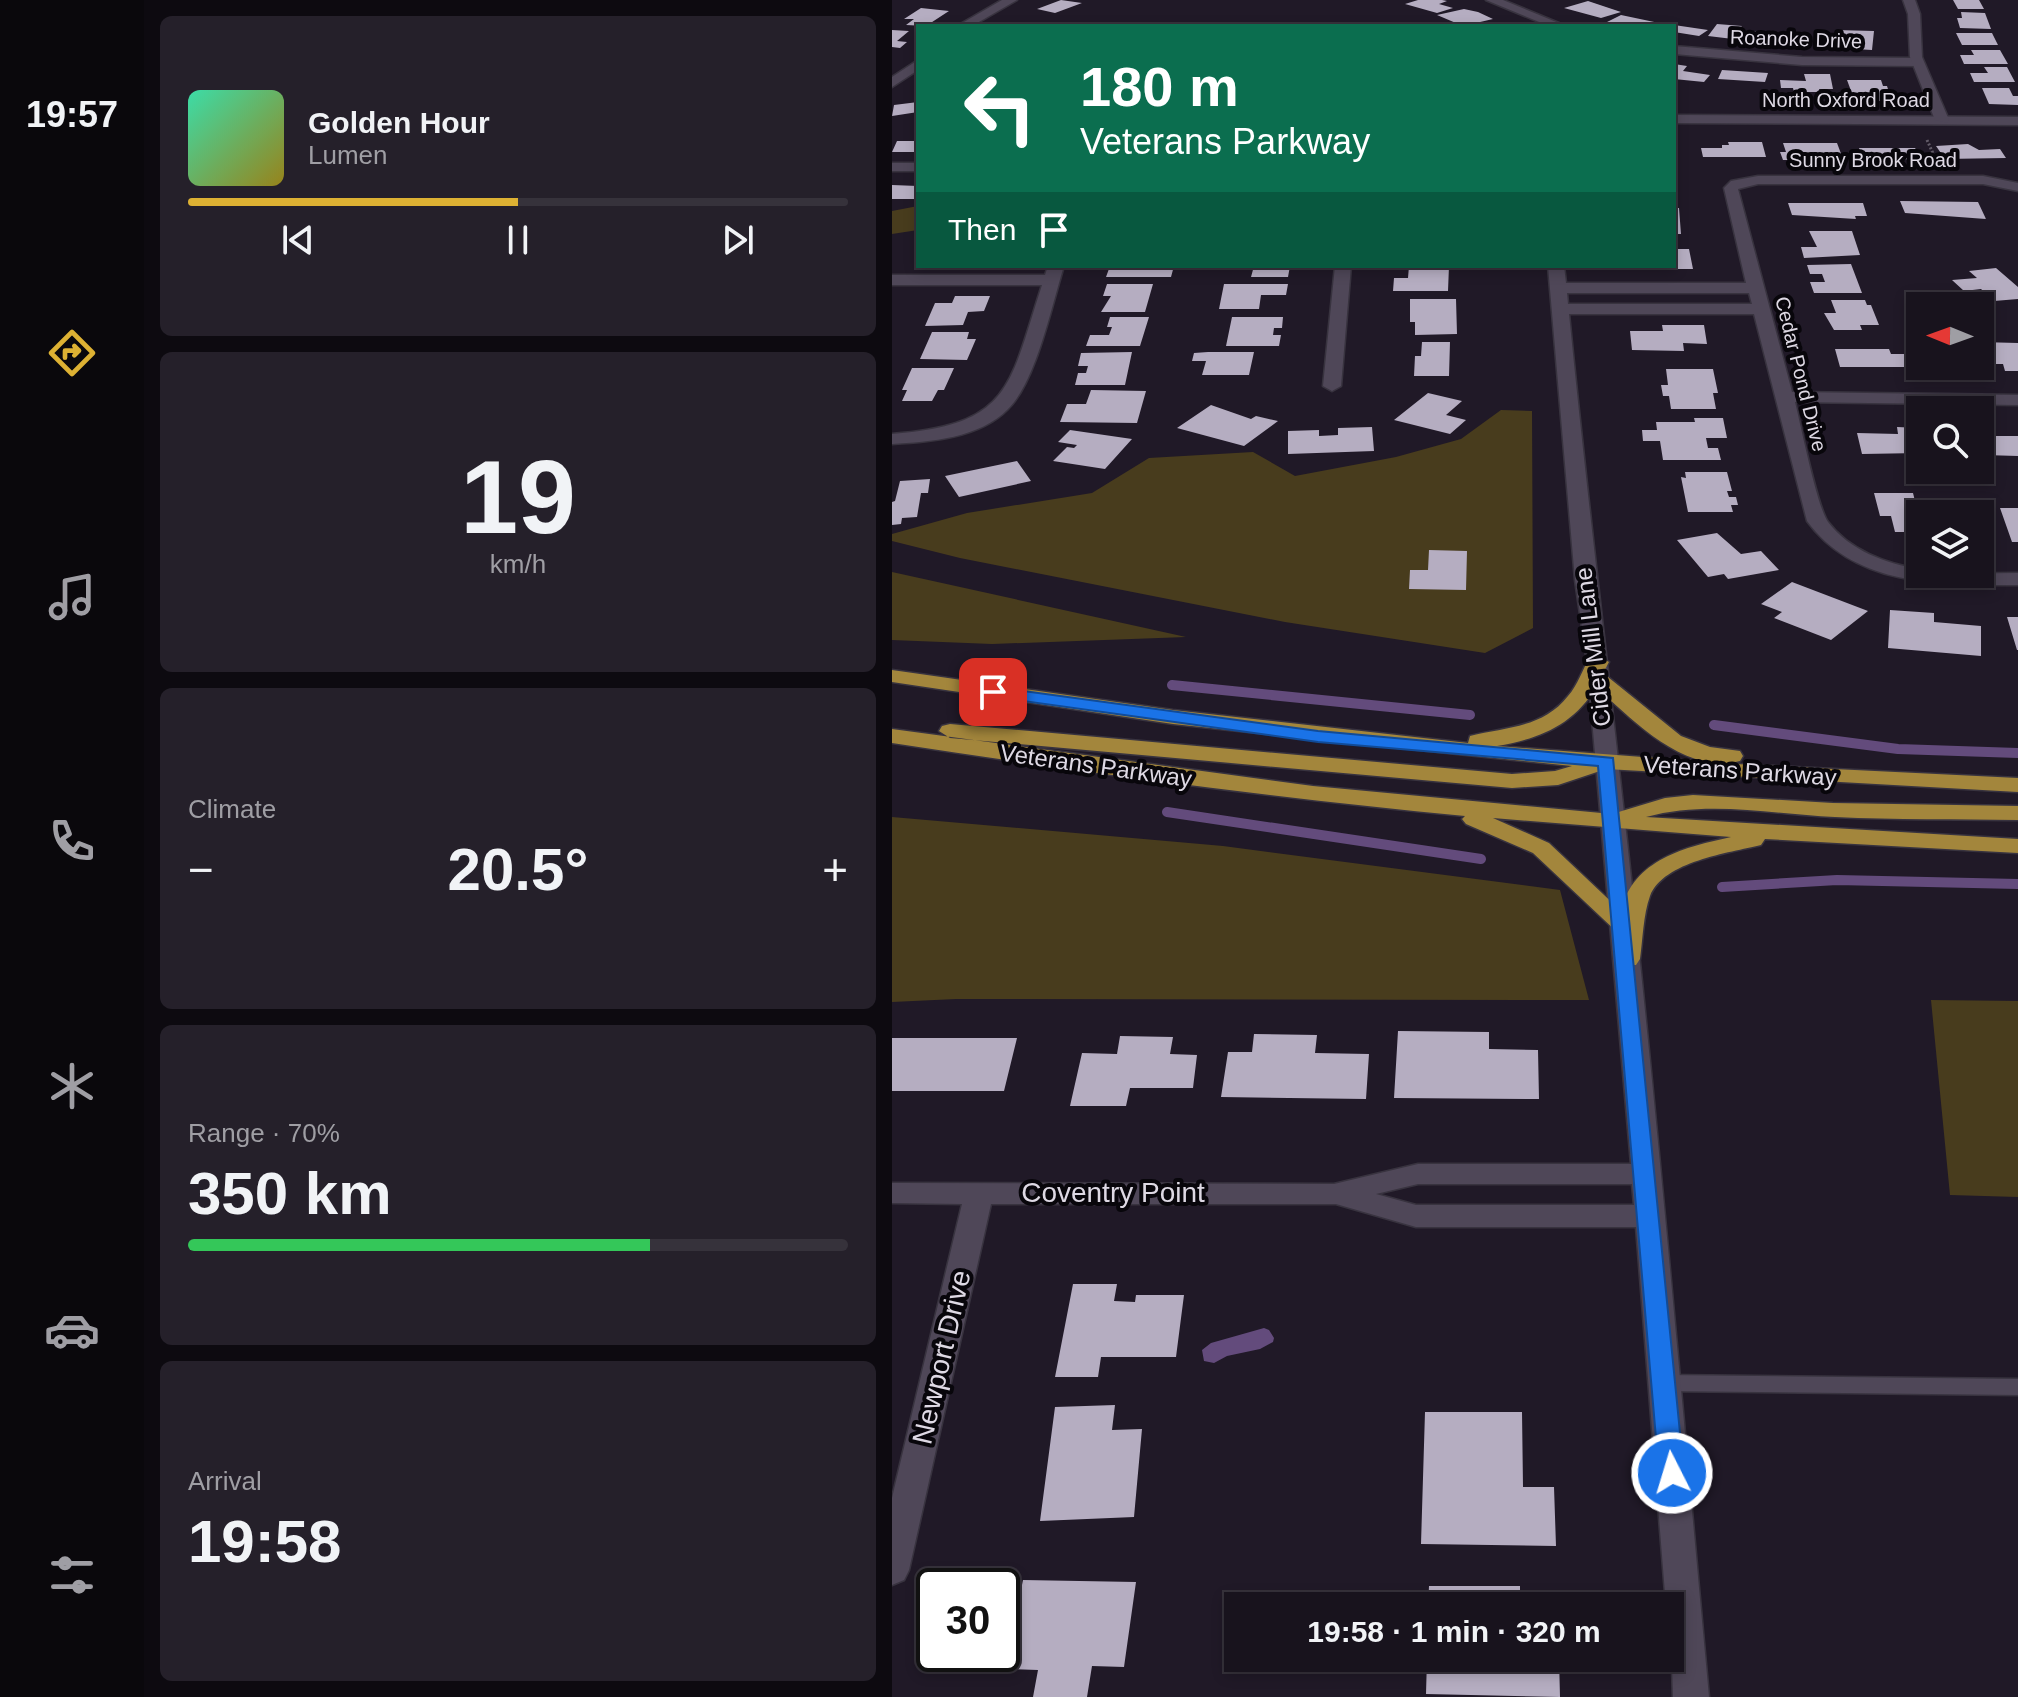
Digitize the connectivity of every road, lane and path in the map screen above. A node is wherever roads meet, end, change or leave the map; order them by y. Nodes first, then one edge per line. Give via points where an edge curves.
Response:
1 (1011, 0) edge
2 (1492, 0) edge
3 (1909, 0) edge
4 (967, 24) edge
5 (1555, 24) edge
6 (1676, 50) edge
7 (1917, 62) junction
8 (916, 65) edge
9 (892, 83) edge
10 (1676, 119) edge
11 (1942, 120) junction
12 (2018, 121) edge
13 (1927, 139) dead end
14 (892, 167) edge
15 (916, 167) edge
16 (1941, 172) dead end
17 (1732, 182) joint
18 (2016, 184) edge
19 (1343, 268) edge
20 (1556, 268) edge
21 (1054, 273) edge
22 (892, 280) edge
23 (1757, 288) junction
24 (1559, 298) junction
25 (1762, 309) junction
26 (1332, 386) dead end
27 (1784, 397) junction
28 (2018, 400) edge
29 (892, 439) edge
30 (2018, 579) edge
31 (1599, 671) junction
32 (892, 676) edge
33 (892, 727) edge
34 (892, 736) edge
35 (1402, 746) junction
36 (1607, 762) junction
37 (2018, 771) edge
38 (2018, 785) edge
39 (1445, 808) junction
40 (2018, 813) edge
41 (1612, 823) junction
42 (1778, 834) junction
43 (2018, 846) edge
44 (1623, 926) junction
45 (1627, 959) junction
46 (1644, 1174) junction
47 (979, 1191) junction
48 (892, 1193) edge
49 (1334, 1194) junction
50 (1648, 1216) junction
51 (1664, 1383) junction
52 (2018, 1387) edge
53 (892, 1570) edge
54 (1691, 1697) edge

1 - 4 street
2 - 5 street
3 - 7 street
6 - 7 street, Roanoke Drive via 1802,61
7 - 11 street
8 - 9 street
10 - 11 street, North Oxford Road
11 - 12 street, North Oxford Road
13 - 16 path
14 - 15 street
17 - 18 street, Sunny Brook Road
17 - 23 street, Cedar Pond Drive
19 - 26 street
20 - 24 street, Cider Mill Lane
21 - 22 street
21 - 29 street via 1010,397 985,417 936,434
23 - 24 street
23 - 25 street, Cedar Pond Drive
24 - 25 street
24 - 31 street, Cider Mill Lane via 1585,580
25 - 27 street, Cedar Pond Drive
27 - 28 street
27 - 30 street, Cedar Pond Drive via 1817,521 1841,548 1883,568 1928,577
31 - 35 highway via 1577,700 1542,726 1497,740
31 - 36 street, Cider Mill Lane
31 - 37 highway via 1655,731 1695,751
32 - 35 highway, Veterans Parkway via 1115,711
33 - 36 highway via 1512,781 1558,778
34 - 39 highway, Veterans Parkway via 1207,782
35 - 36 highway, Veterans Parkway
36 - 38 highway, Veterans Parkway
36 - 41 street, Cider Mill Lane
39 - 41 highway, Veterans Parkway
39 - 44 highway via 1541,848
40 - 41 highway via 1696,802 1643,808
41 - 42 highway, Veterans Parkway
41 - 44 street, Cider Mill Lane
42 - 43 highway, Veterans Parkway
42 - 45 highway via 1677,859 1651,878 1640,891
44 - 45 street, Cider Mill Lane
45 - 46 street, Cider Mill Lane
46 - 49 street, Coventry Point via 1418,1174
46 - 50 street, Cider Mill Lane
47 - 48 street, Coventry Point
47 - 49 street, Coventry Point
47 - 53 street, Newport Drive
49 - 50 street, Coventry Point via 1416,1216
50 - 51 street, Cider Mill Lane
51 - 52 lane
51 - 54 street, Cider Mill Lane

